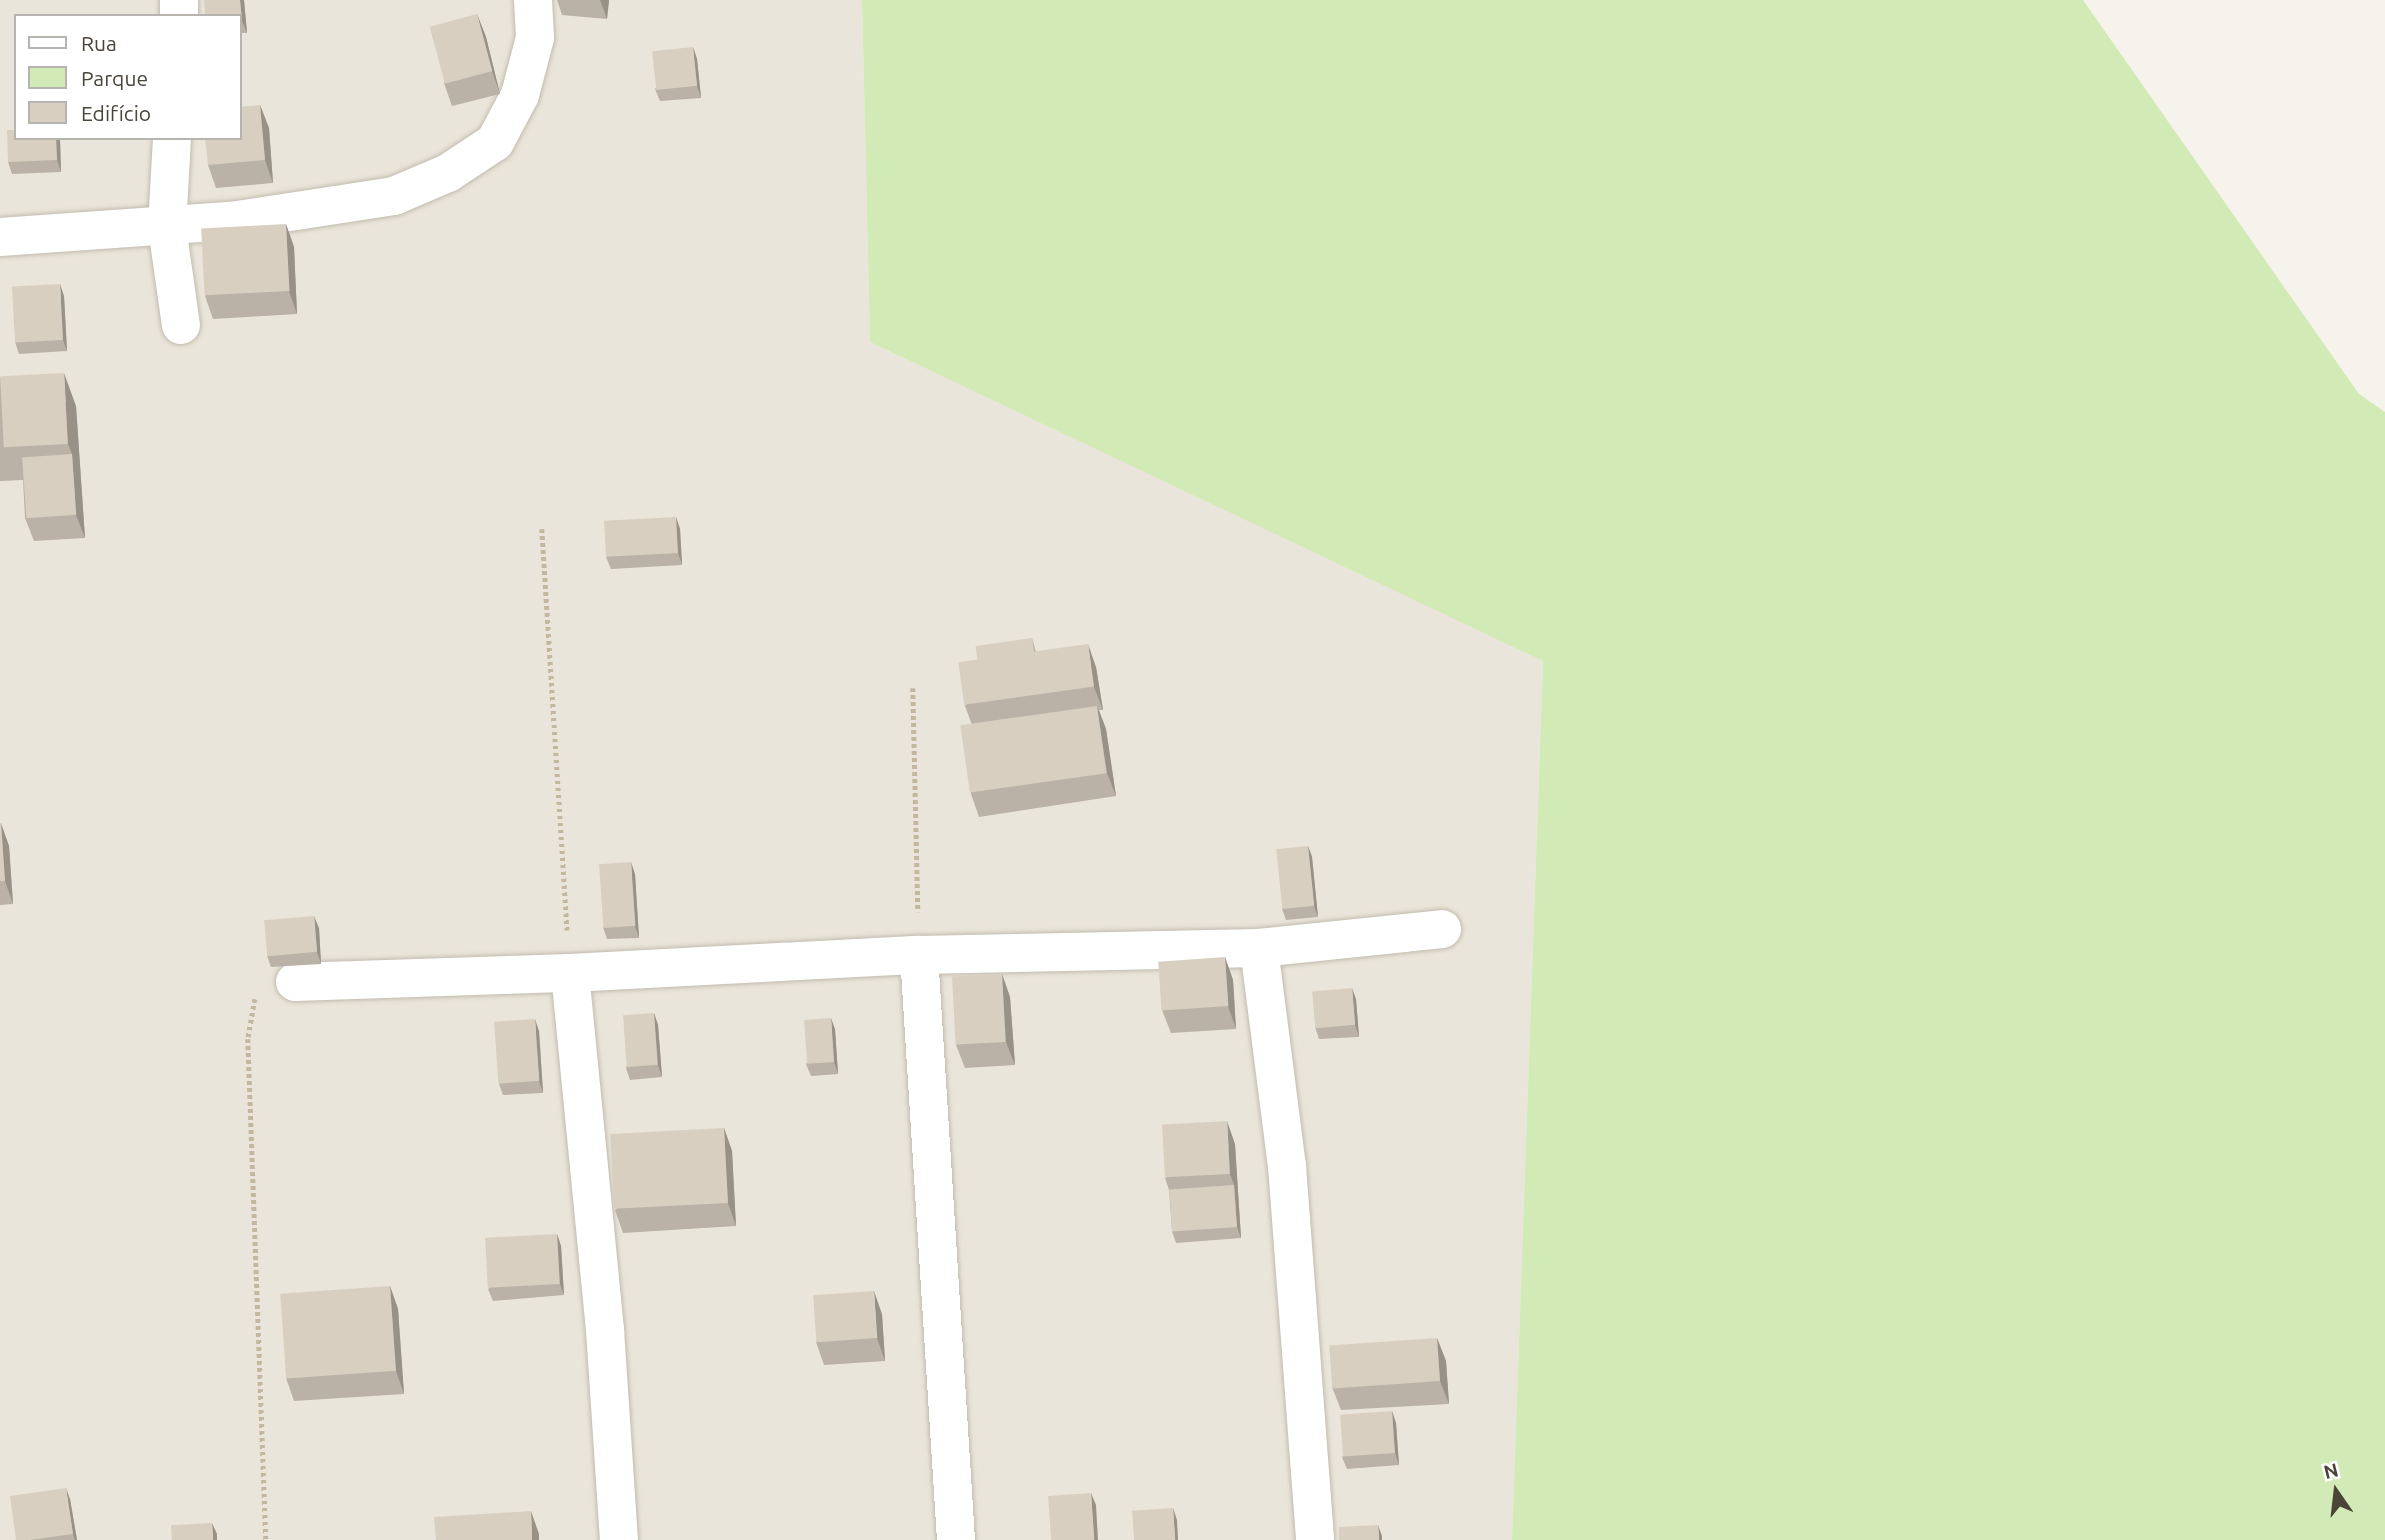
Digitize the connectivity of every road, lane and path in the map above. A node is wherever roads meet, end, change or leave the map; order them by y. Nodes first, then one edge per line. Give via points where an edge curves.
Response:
1 (533, 0) edge
2 (172, 140) edge
3 (167, 227) junction
4 (0, 237) edge
5 (181, 326) dead end
6 (542, 529) dead end
7 (913, 688) dead end
8 (1442, 929) dead end
9 (1259, 948) junction
10 (919, 955) junction
11 (570, 973) junction
12 (295, 982) joint
13 (266, 1540) edge
14 (619, 1540) edge
15 (956, 1540) edge
16 (1315, 1540) edge

1 - 3 street via 535,38 520,95 495,142 448,173 394,196
2 - 3 street
3 - 4 street
3 - 5 street
6 - 11 path
7 - 10 path
8 - 9 street
9 - 10 street
9 - 16 street via 1287,1166
10 - 11 street
10 - 15 street
11 - 12 street
11 - 14 street via 605,1330
12 - 13 path via 260,991 253,1003 248,1040

